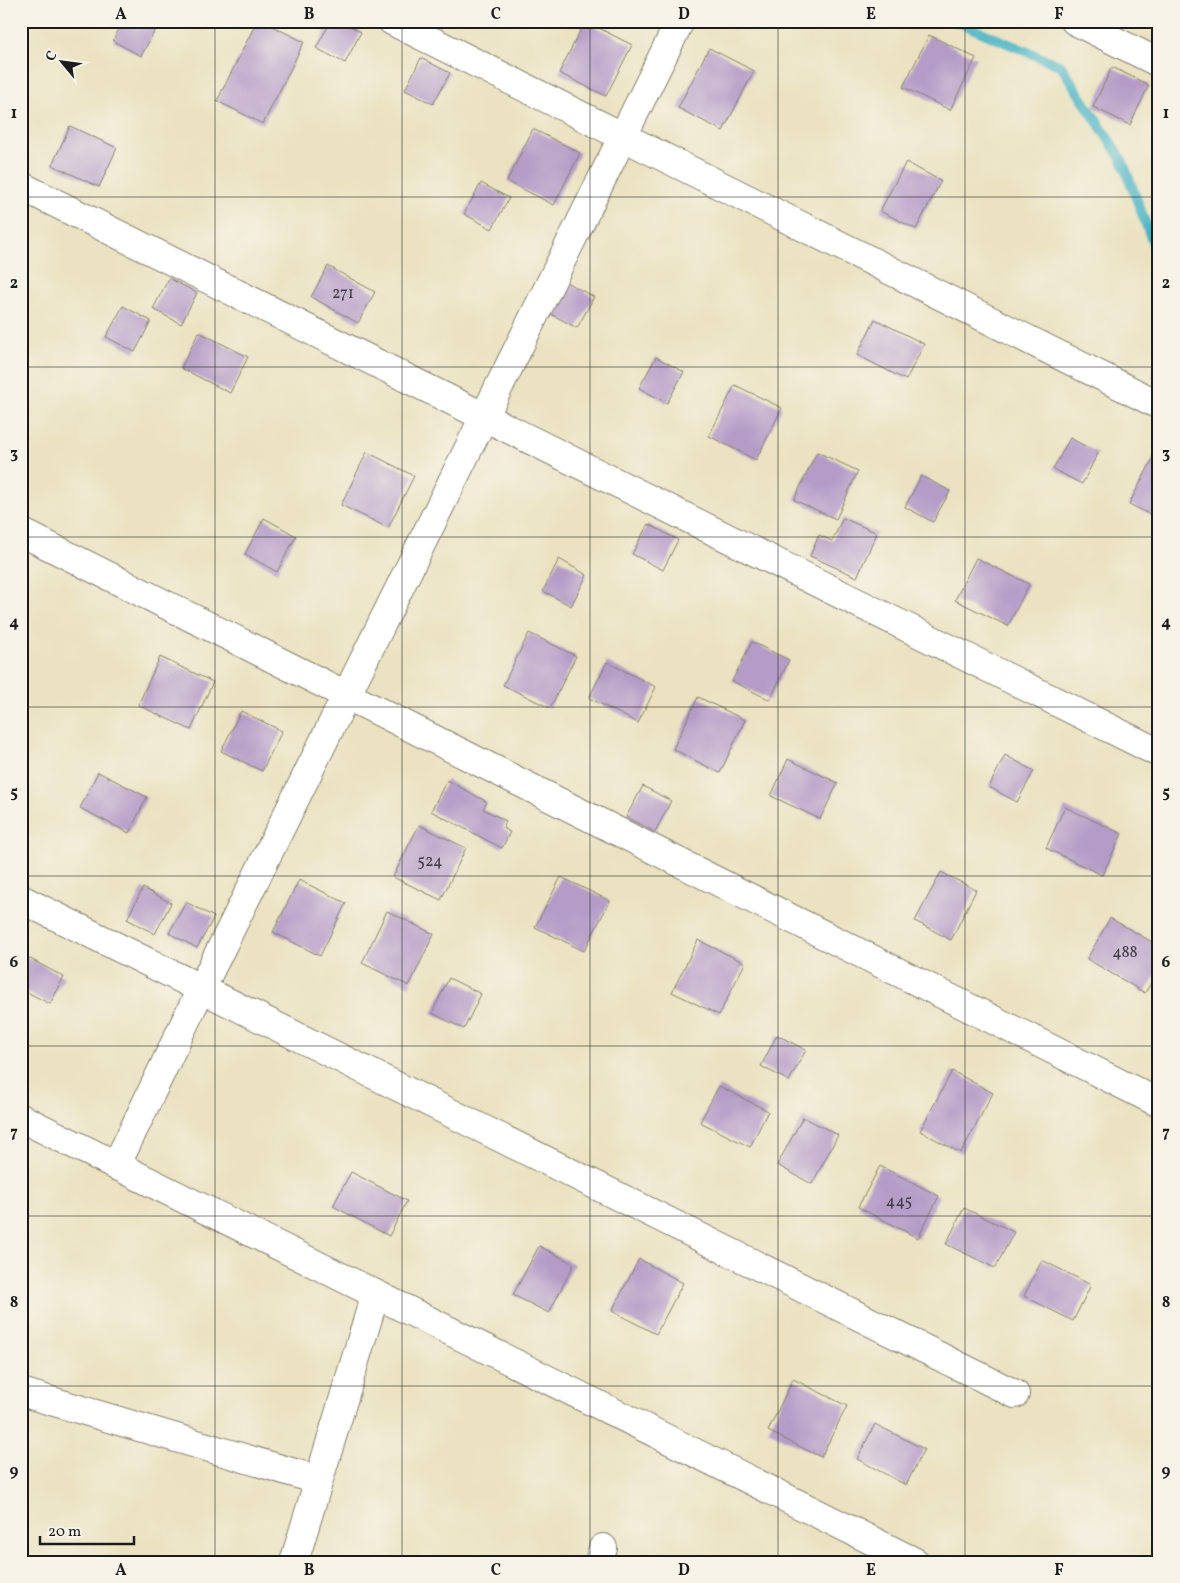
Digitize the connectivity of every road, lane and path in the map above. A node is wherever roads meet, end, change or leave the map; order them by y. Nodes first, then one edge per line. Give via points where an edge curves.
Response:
1 (392, 21) edge
2 (680, 21) edge
3 (1075, 21) edge
4 (1159, 63) edge
5 (624, 136) junction
6 (21, 186) edge
7 (1159, 405) edge
8 (484, 416) junction
9 (21, 532) edge
10 (347, 695) junction
11 (1159, 753) edge
12 (21, 899) edge
13 (201, 989) junction
14 (1159, 1103) edge
15 (21, 1118) edge
16 (116, 1166) junction
17 (375, 1295) junction
18 (21, 1392) edge
19 (1015, 1394) dead end
20 (318, 1480) junction
21 (294, 1562) edge
22 (915, 1562) edge

1 - 5 street
2 - 5 street
3 - 4 street
5 - 7 street
5 - 8 street
6 - 8 street
8 - 10 street
8 - 11 street
9 - 10 street
10 - 13 street
10 - 14 street
12 - 13 street
13 - 16 street
13 - 19 street
15 - 16 street
16 - 17 street
17 - 20 street
17 - 22 street
18 - 20 street
20 - 21 street

